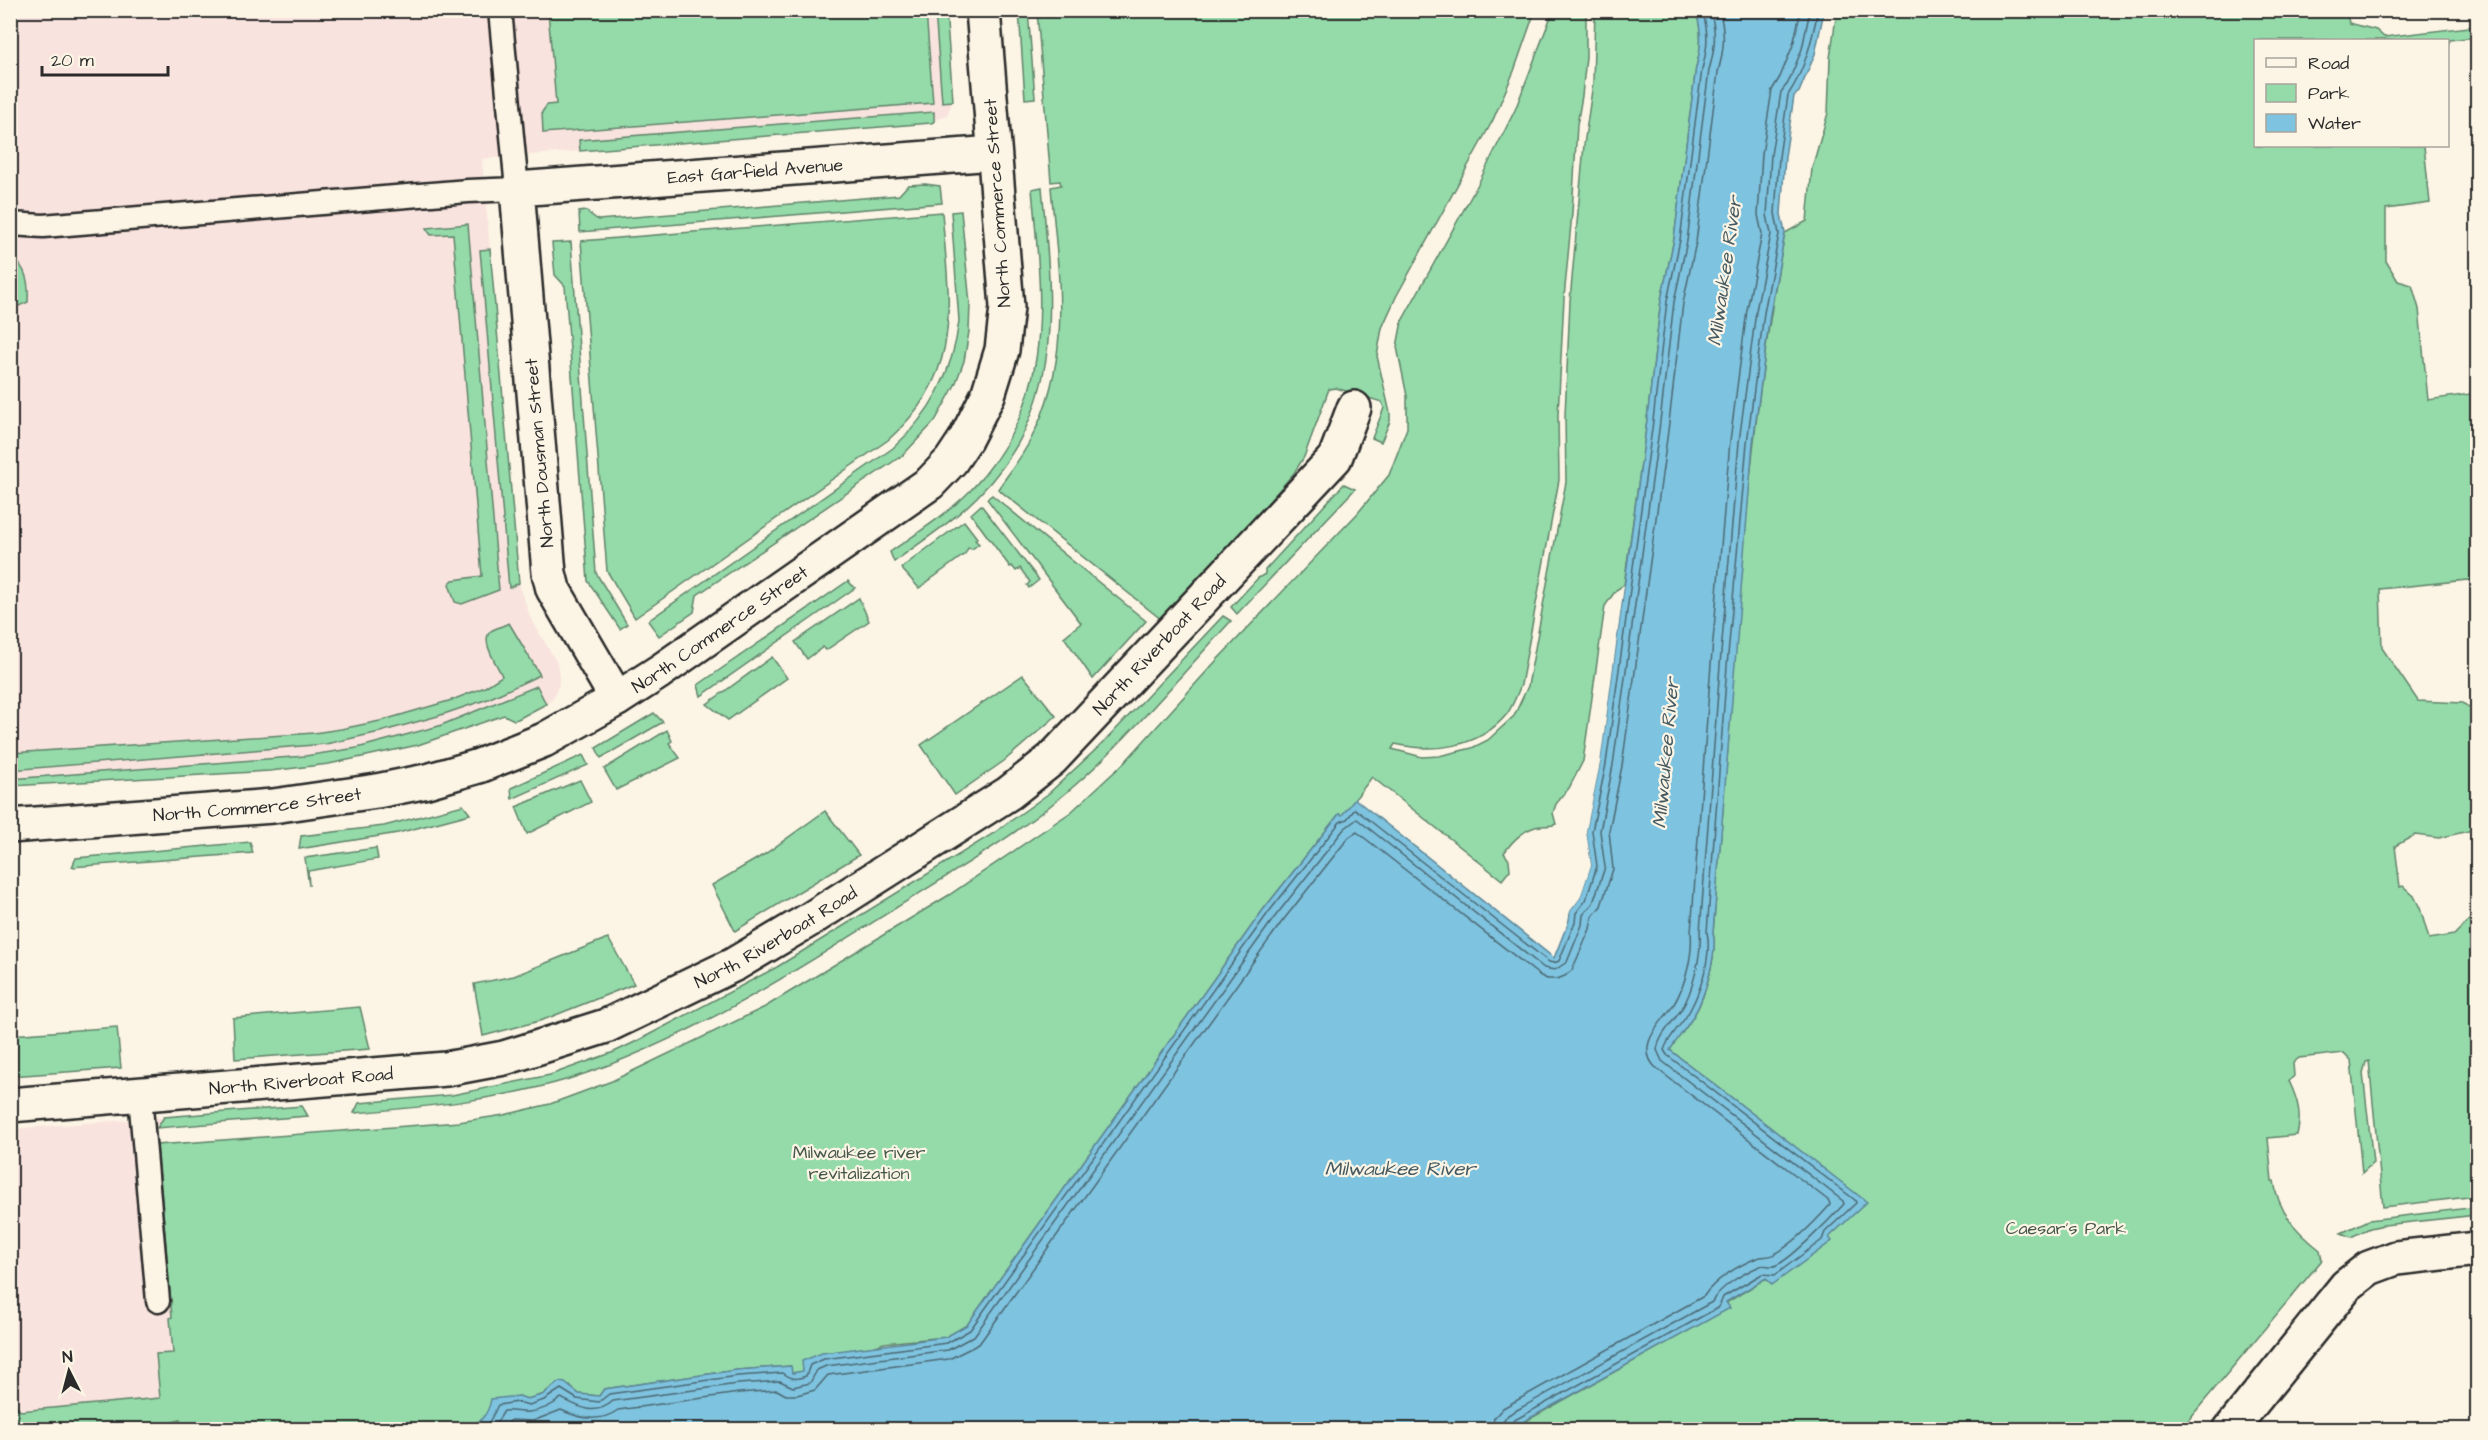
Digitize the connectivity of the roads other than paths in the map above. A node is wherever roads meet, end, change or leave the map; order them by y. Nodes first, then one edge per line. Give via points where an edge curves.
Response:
1 (500, 10) edge
2 (983, 10) edge
3 (994, 153) junction
4 (517, 189) junction
5 (10, 224) edge
6 (1354, 408) dead end
7 (617, 699) junction
8 (10, 826) edge
9 (140, 1096) junction
10 (10, 1105) edge
11 (2478, 1249) edge
12 (158, 1301) dead end
13 (2230, 1430) edge

1 - 4 lane
2 - 3 street, North Commerce Street
3 - 4 street, East Garfield Avenue
3 - 7 street, North Commerce Street via 1007,307 1002,350 988,395 951,462 930,483 850,541
4 - 5 lane via 43,226
4 - 7 street, North Dousman Street via 549,573 553,589
6 - 9 street, North Riverboat Road via 1335,458 1052,759 1009,793 735,964 606,1026 504,1058 446,1069
7 - 8 street, North Commerce Street via 544,741 479,766 407,785 273,806
9 - 10 street, North Riverboat Road
9 - 12 lane
11 - 13 street via 2396,1258 2369,1268 2346,1286

